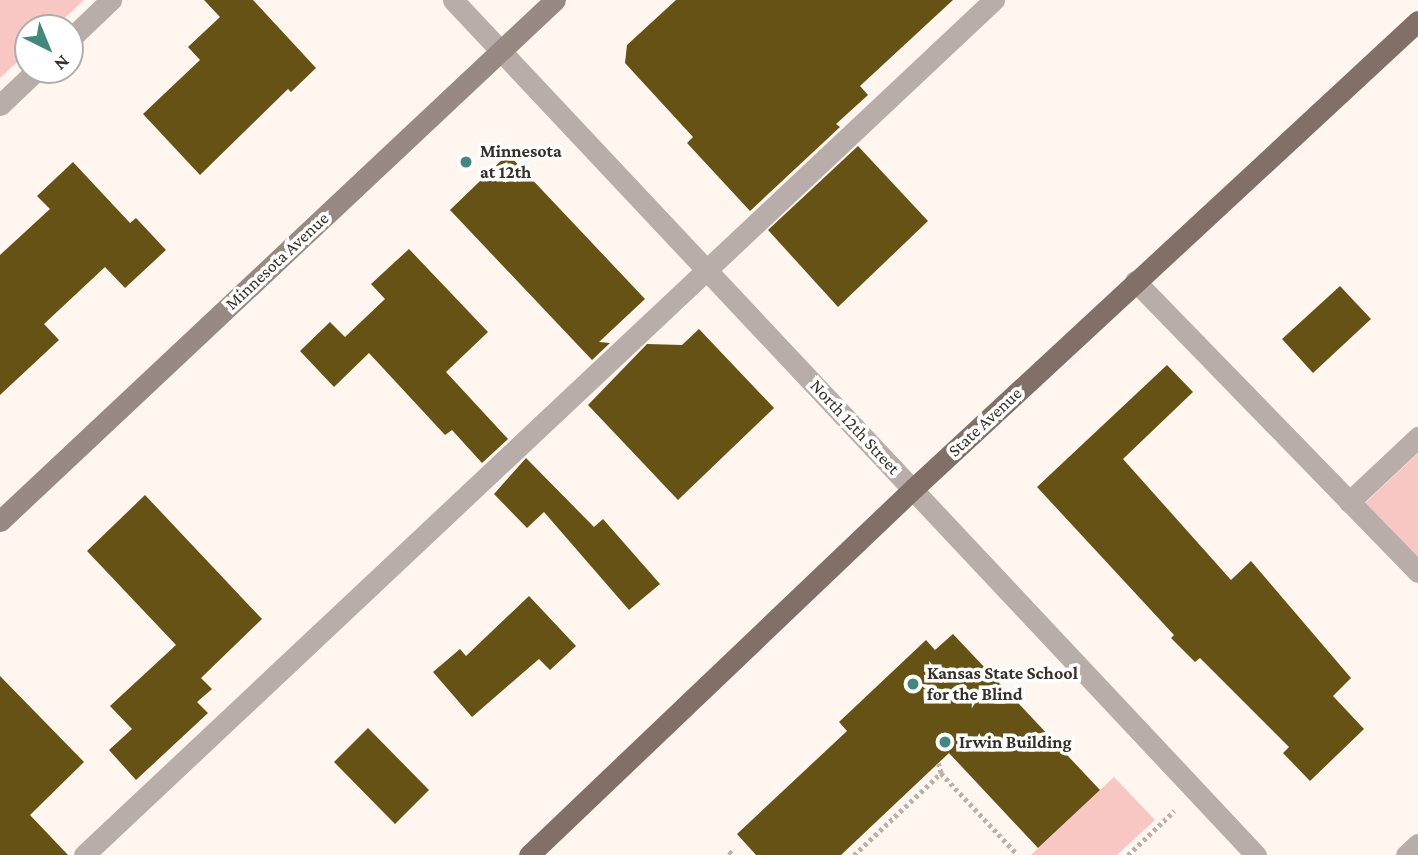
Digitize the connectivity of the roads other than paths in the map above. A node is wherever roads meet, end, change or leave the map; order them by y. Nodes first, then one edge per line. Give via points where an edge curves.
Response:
1 (111, 0) edge
2 (453, 0) edge
3 (555, 0) edge
4 (994, 0) edge
5 (1418, 21) edge
6 (84, 26) edge
7 (500, 52) junction
8 (22, 84) edge
9 (0, 105) edge
10 (707, 269) junction
11 (1135, 281) junction
12 (1418, 437) edge
13 (914, 488) junction
14 (1349, 502) junction
15 (0, 521) edge
16 (1418, 572) edge
17 (556, 826) junction
18 (1418, 844) edge
19 (84, 855) edge
20 (516, 855) edge
21 (528, 855) edge
22 (1256, 855) edge
23 (1406, 855) edge

1 - 6 street
2 - 7 street, North 12th Street
3 - 7 main road, Minnesota Avenue
4 - 10 street
5 - 11 main road, State Avenue
7 - 10 street, North 12th Street
7 - 15 main road, Minnesota Avenue
8 - 9 street
10 - 13 street, North 12th Street
10 - 19 street
11 - 13 main road, State Avenue
11 - 14 street
12 - 14 street
13 - 17 main road, State Avenue
13 - 22 street, North 12th Street
14 - 16 street
17 - 20 main road, State Avenue
17 - 21 main road, State Avenue
18 - 23 street

